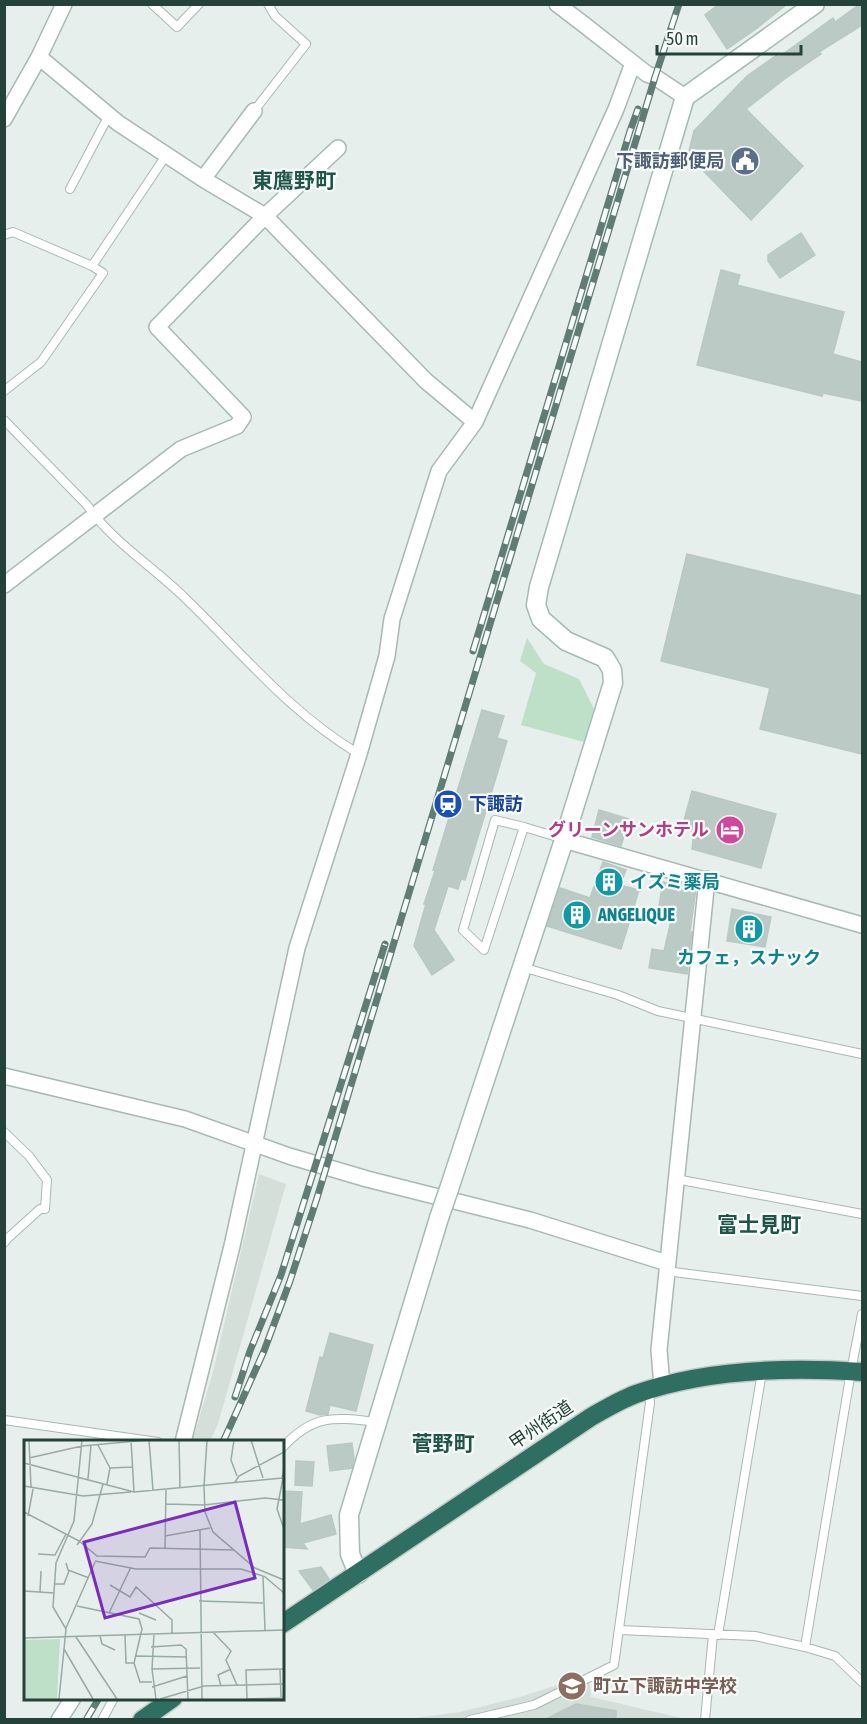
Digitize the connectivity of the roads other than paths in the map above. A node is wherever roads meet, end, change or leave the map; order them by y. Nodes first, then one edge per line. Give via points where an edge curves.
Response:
1 (64, 4) edge
2 (152, 4) edge
3 (199, 4) edge
4 (268, 4) edge
5 (557, 4) edge
6 (815, 4) edge
7 (39, 57) junction
8 (633, 63) junction
9 (685, 97) junction
10 (254, 111) joint
11 (109, 116) junction
12 (4, 119) edge
13 (338, 148) dead end
14 (167, 154) junction
15 (203, 179) junction
16 (70, 189) dead end
17 (265, 216) junction
18 (4, 236) edge
19 (92, 266) junction
20 (4, 391) edge
21 (4, 420) edge
22 (475, 422) junction
23 (94, 515) junction
24 (4, 585) edge
25 (359, 754) junction
26 (524, 827) junction
27 (564, 840) junction
28 (707, 879) junction
29 (862, 924) edge
30 (522, 967) junction
31 (693, 1020) junction
32 (862, 1054) edge
33 (5, 1079) edge
34 (4, 1132) edge
35 (255, 1143) junction
36 (676, 1179) junction
37 (862, 1214) edge
38 (4, 1243) edge
39 (667, 1267) junction
40 (862, 1296) edge
41 (862, 1314) edge
42 (762, 1371) junction
43 (857, 1372) edge
44 (656, 1388) junction
45 (4, 1420) edge
46 (376, 1422) junction
47 (144, 1440) edge
48 (184, 1440) edge
49 (284, 1446) edge
50 (358, 1574) junction
51 (284, 1623) edge
52 (620, 1630) junction
53 (715, 1634) junction
54 (805, 1647) junction
55 (862, 1683) edge
56 (72, 1700) edge
57 (113, 1700) edge
58 (170, 1700) edge
59 (59, 1719) edge
60 (102, 1719) edge
61 (142, 1719) edge
62 (470, 1719) edge
63 (705, 1719) edge

1 - 7 street
2 - 3 lane via 177,27
4 - 10 lane via 275,16 306,44
5 - 8 street
6 - 9 street
7 - 11 street
7 - 12 street
8 - 9 street
8 - 22 street
9 - 27 street via 536,605 541,619 554,632 604,658 612,670 613,682
10 - 15 street
11 - 14 street
11 - 16 lane
13 - 17 street
14 - 15 street
14 - 19 lane
15 - 17 street
17 - 22 street via 426,381
17 - 23 street via 157,327 243,417 237,426 181,449
18 - 19 lane via 13,232
19 - 20 lane via 103,273 41,362
21 - 23 lane
22 - 25 street via 439,471 392,619 387,656
23 - 24 street
23 - 25 lane via 185,597 293,706
25 - 35 street via 297,948
26 - 26 lane via 495,820 463,930 484,950
26 - 27 lane
27 - 28 street
27 - 30 street
28 - 29 street
28 - 31 street
30 - 31 lane
30 - 46 street, bridge
31 - 32 lane
31 - 36 street
33 - 35 street via 185,1119
34 - 38 lane via 47,1180 45,1209 40,1209
35 - 39 street via 367,1179 530,1220
35 - 48 street
36 - 37 lane
36 - 39 street
39 - 40 lane
39 - 44 street
41 - 43 lane
42 - 43 highway, 甲州街道
42 - 44 highway, 甲州街道
42 - 53 lane
43 - 54 lane
44 - 50 highway, 甲州街道 via 635,1394 591,1417
44 - 52 lane via 648,1414
45 - 47 lane
46 - 49 lane via 342,1418 312,1423
46 - 50 street via 349,1515 350,1554
50 - 51 highway, 甲州街道
52 - 53 lane
52 - 62 lane via 614,1665 534,1705
53 - 54 lane via 755,1636
53 - 63 lane
54 - 55 lane via 834,1656
56 - 59 street
57 - 60 lane
58 - 61 highway

